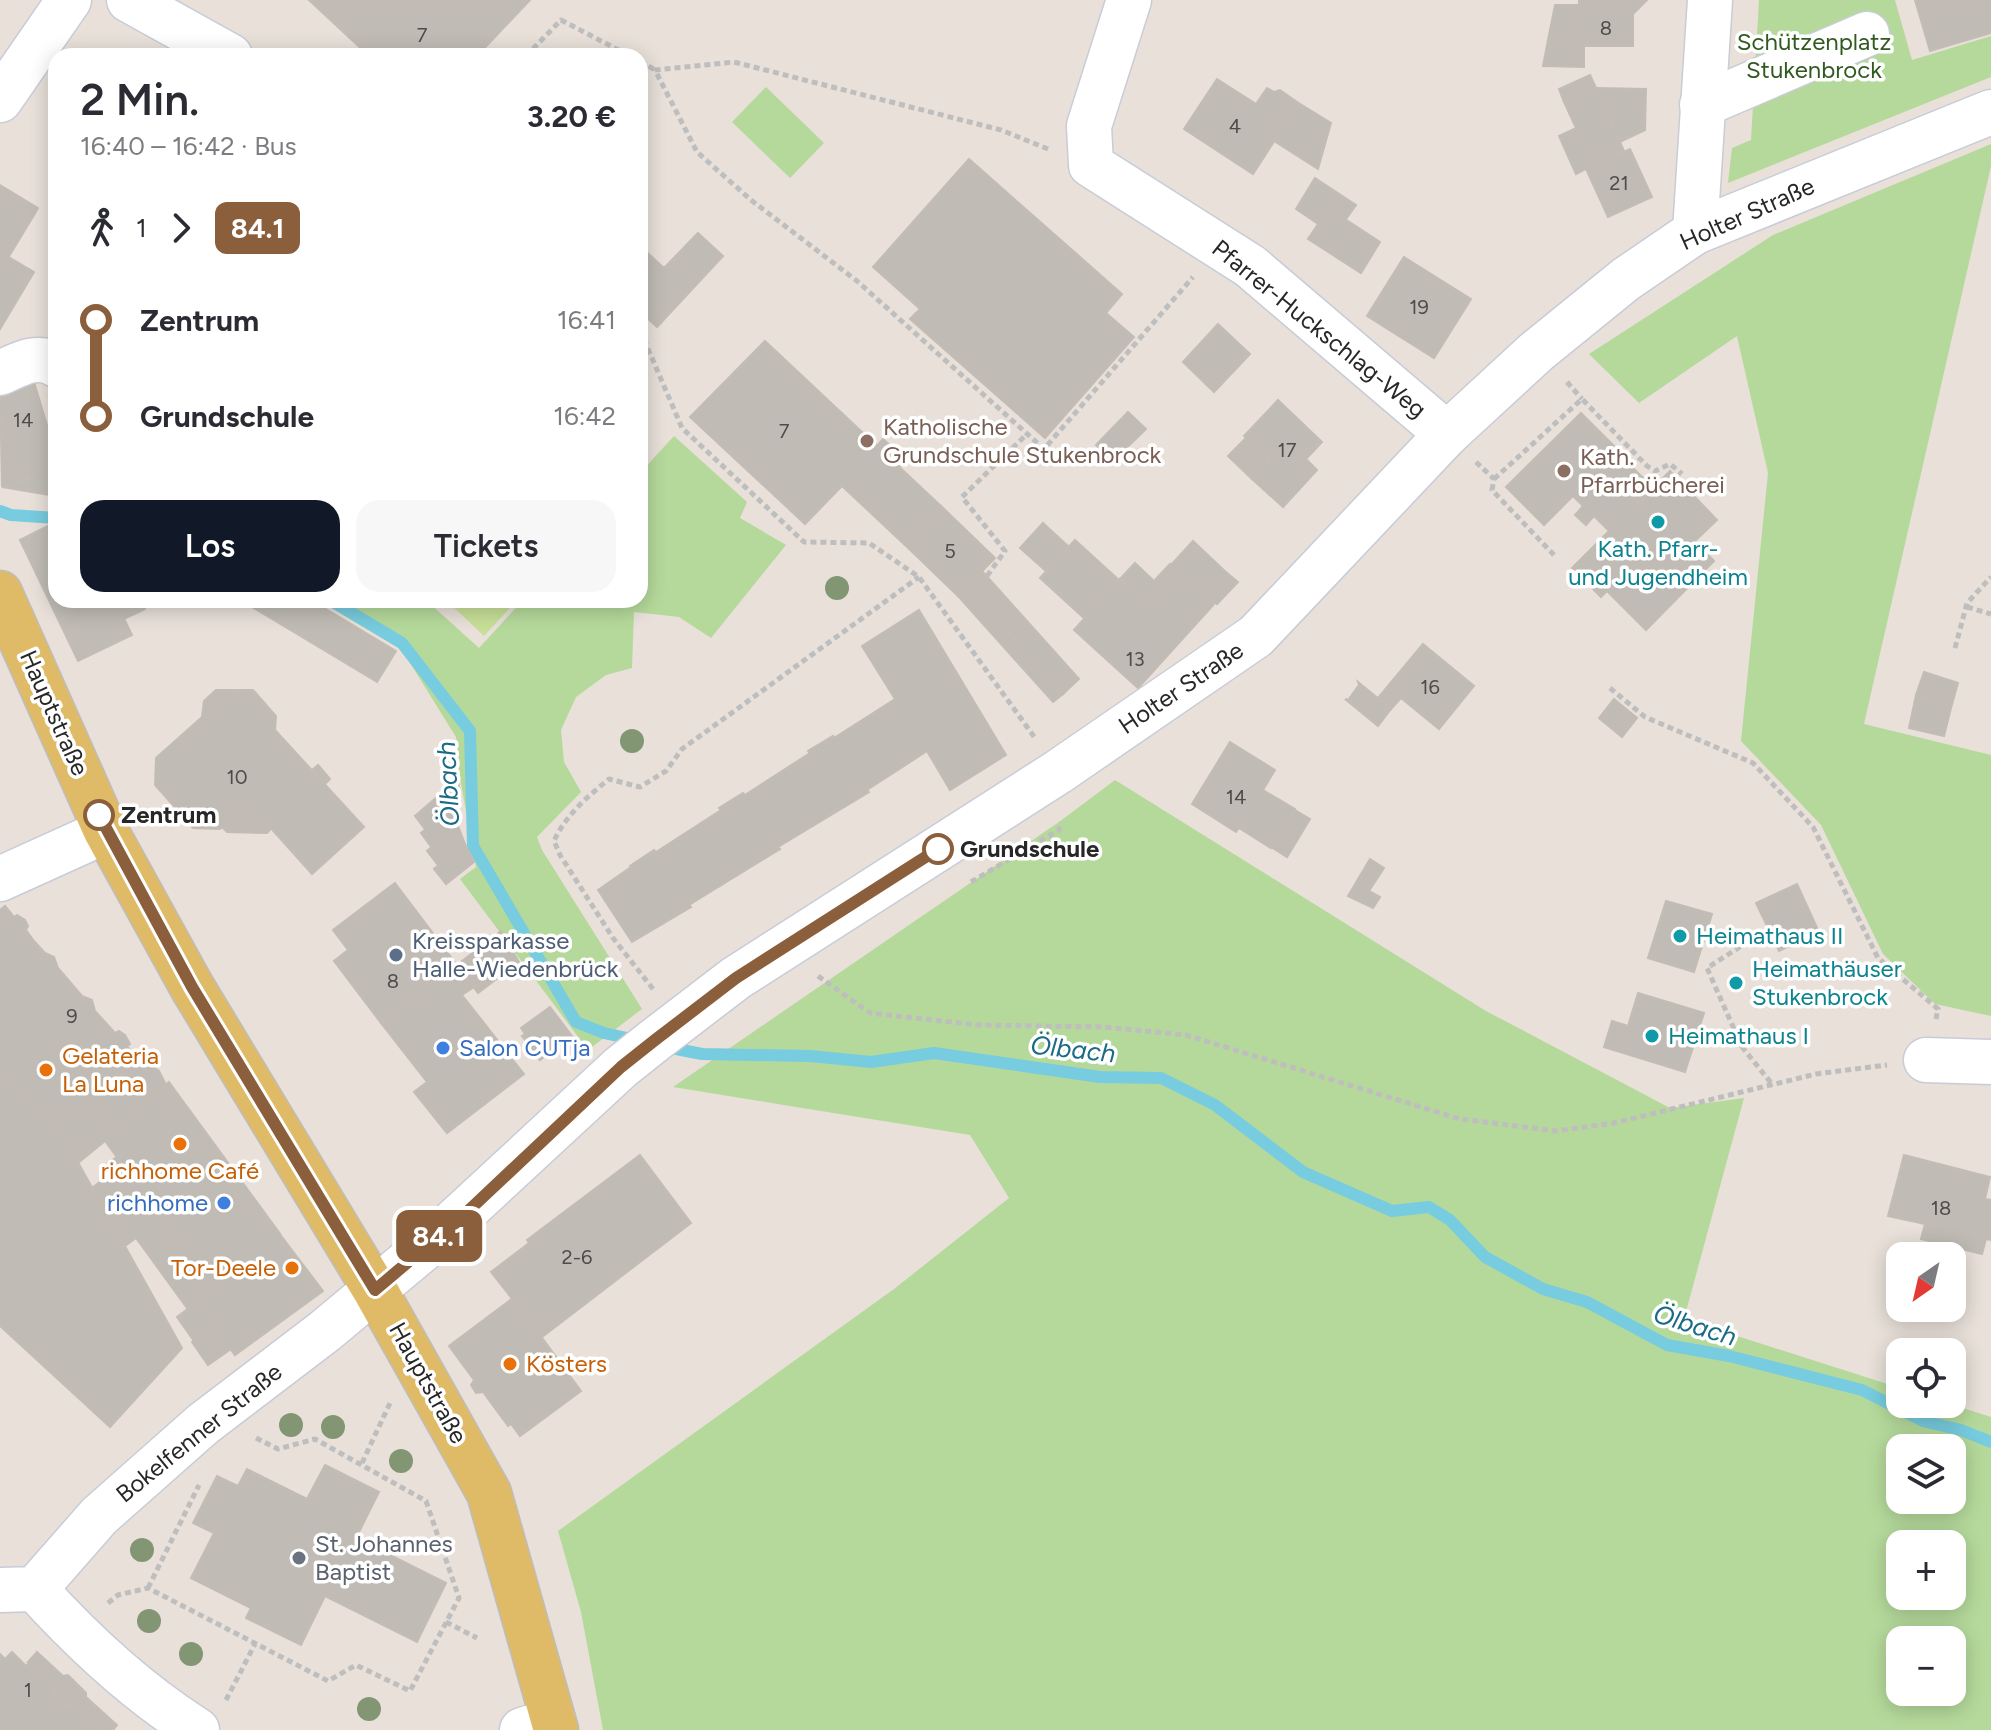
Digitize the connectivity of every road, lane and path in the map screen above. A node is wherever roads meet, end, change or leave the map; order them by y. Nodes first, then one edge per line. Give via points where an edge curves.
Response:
1 (69, 0) edge
2 (129, 0) edge
3 (1129, 0) edge
4 (1710, 0) edge
5 (1867, 34) dead end
6 (216, 48) edge
7 (534, 48) edge
8 (615, 48) edge
9 (648, 66) edge
10 (655, 70) junction
11 (0, 100) edge
12 (1702, 105) junction
13 (1991, 112) edge
14 (1091, 165) junction
15 (1695, 232) junction
16 (1219, 245) junction
17 (648, 349) edge
18 (48, 360) edge
19 (0, 373) edge
20 (1027, 434) junction
21 (1447, 434) junction
22 (1682, 474) dead end
23 (1494, 479) junction
24 (1554, 555) dead end
25 (987, 576) dead end
26 (919, 577) junction
27 (1991, 577) edge
28 (0, 593) edge
29 (1967, 607) junction
30 (1991, 614) edge
31 (1955, 648) dead end
32 (1610, 688) dead end
33 (1058, 772) junction
34 (106, 831) junction
35 (0, 879) edge
36 (1760, 934) dead end
37 (791, 942) junction
38 (1703, 1036) dead end
39 (655, 1040) junction
40 (1742, 1047) junction
41 (1926, 1060) junction
42 (1991, 1062) edge
43 (1772, 1084) junction
44 (375, 1290) junction
45 (390, 1402) dead end
46 (244, 1445) dead end
47 (362, 1463) junction
48 (201, 1481) dead end
49 (148, 1588) junction
50 (18, 1590) edge
51 (446, 1622) junction
52 (71, 1629) junction
53 (477, 1638) dead end
54 (255, 1644) junction
55 (210, 1717) edge
56 (544, 1727) edge

1 - 11 street
2 - 6 street
3 - 14 street via 1089,126
4 - 12 street
5 - 12 street
7 - 8 path via 561,20
9 - 10 path
10 - 14 path via 734,62 1001,130
10 - 20 path via 697,152 857,281
12 - 15 street
13 - 15 street, Holter Straße
14 - 16 street, Pfarrer-Huckschlag-Weg
15 - 21 street, Holter Straße via 1547,343
16 - 20 path via 1044,449
16 - 21 street, Pfarrer-Huckschlag-Weg
17 - 26 path via 682,428 804,542 869,543
18 - 19 street via 33,359
20 - 25 path via 962,497 1005,551
21 - 23 path
21 - 33 street, Holter Straße via 1256,636
22 - 23 path via 1670,464 1655,471 1647,466 1582,399
23 - 24 path via 1492,490
26 - 33 path
26 - 39 path via 682,749 666,771 640,787 609,779 559,831 554,841 613,938
27 - 29 path
28 - 34 main road, Hauptstraße
29 - 30 path
29 - 31 path
32 - 41 path via 1645,717 1753,763 1813,827 1878,958 1938,1009
33 - 37 street, Holter Straße
34 - 35 street
34 - 44 main road, Hauptstraße via 219,1034
36 - 40 path via 1707,968
37 - 39 street, Holter Straße
37 - 43 path via 809,970 870,1013 978,1025 1104,1027 1186,1035 1460,1119 1556,1131 1614,1123
38 - 40 path
39 - 44 street, Holter Straße
40 - 43 path
41 - 42 street
41 - 43 path
44 - 50 street, Bokelfenner Straße via 203,1424
44 - 56 main road, Hauptstraße via 489,1493
45 - 47 path
46 - 47 path via 255,1436 278,1449 315,1439
47 - 51 path via 426,1501 459,1598
48 - 49 path
49 - 52 path via 118,1595
49 - 54 path
50 - 52 street, Bokelfenner Straße
51 - 53 path
51 - 54 path via 410,1691 356,1665 328,1681
52 - 55 street, Bokelfenner Straße via 166,1711
54 - 55 path

